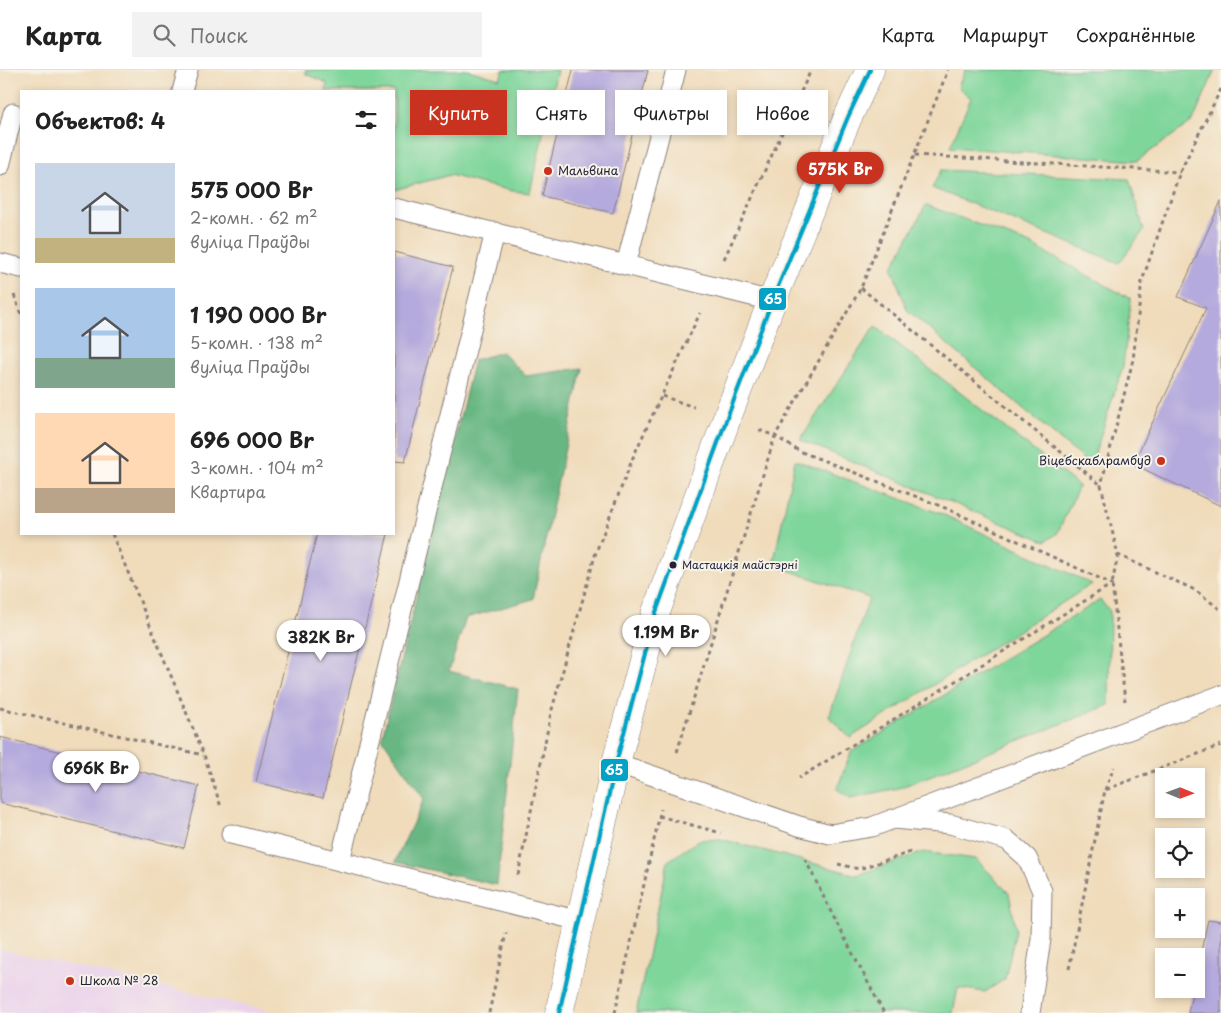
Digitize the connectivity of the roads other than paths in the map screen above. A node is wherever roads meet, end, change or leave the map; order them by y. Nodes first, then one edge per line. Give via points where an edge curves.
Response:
1 (188, 70) edge
2 (676, 70) edge
3 (870, 70) edge
4 (182, 90) edge
5 (11, 112) edge
6 (0, 166) edge
7 (395, 208) edge
8 (495, 232) junction
9 (0, 263) edge
10 (626, 265) junction
11 (20, 268) edge
12 (772, 301) junction
13 (1221, 695) edge
14 (616, 763) junction
15 (893, 819) junction
16 (231, 834) road end
17 (340, 861) junction
18 (580, 921) junction
19 (559, 1013) edge
20 (1030, 1013) edge

1 - 4 lane
2 - 10 lane
3 - 12 main road
5 - 6 lane
7 - 8 lane
8 - 10 lane
8 - 17 lane
9 - 11 lane
10 - 12 lane
12 - 14 main road via 656,612
13 - 15 lane
14 - 15 lane via 830,834 872,827
14 - 18 main road
15 - 20 lane via 950,824 1007,840 1027,858 1042,891 1041,938
16 - 17 lane
17 - 18 lane
18 - 19 main road

